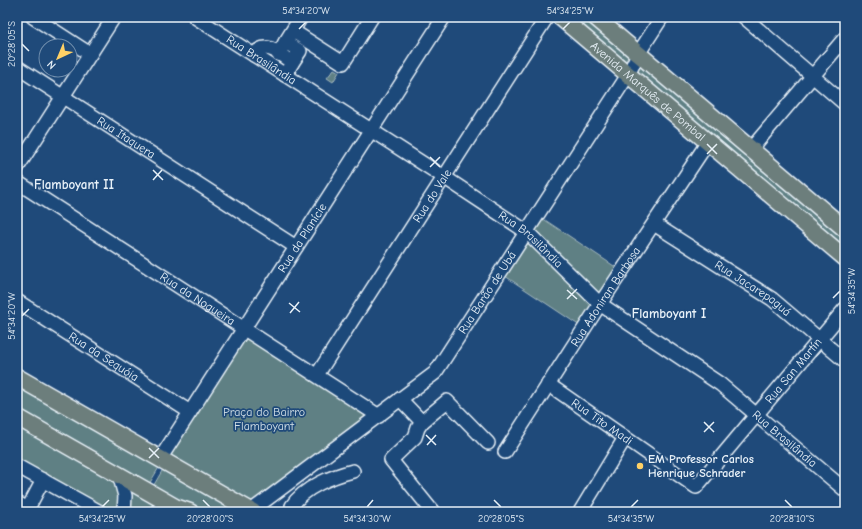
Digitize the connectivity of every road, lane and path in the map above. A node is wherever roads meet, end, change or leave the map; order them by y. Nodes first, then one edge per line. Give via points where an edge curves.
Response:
1 (33, 17) edge
2 (114, 17) edge
3 (197, 17) edge
4 (301, 17) edge
5 (444, 17) edge
6 (547, 17) edge
7 (560, 17) edge
8 (595, 17) edge
9 (662, 17) edge
10 (744, 17) edge
11 (367, 19) edge
12 (293, 31) junction
13 (845, 38) edge
14 (285, 42) junction
15 (634, 51) junction
16 (90, 54) junction
17 (278, 54) junction
18 (254, 55) junction
19 (292, 63) junction
20 (17, 67) edge
21 (623, 70) junction
22 (657, 70) junction
23 (285, 75) junction
24 (813, 76) junction
25 (644, 88) junction
26 (63, 97) junction
27 (845, 104) edge
28 (371, 130) junction
29 (708, 142) junction
30 (751, 149) junction
31 (17, 168) edge
32 (444, 177) junction
33 (17, 182) edge
34 (654, 224) junction
35 (845, 229) edge
36 (527, 232) junction
37 (296, 248) junction
38 (845, 258) edge
39 (17, 301) edge
40 (600, 304) junction
41 (845, 309) edge
42 (244, 328) junction
43 (820, 340) junction
44 (845, 361) edge
45 (317, 375) junction
46 (17, 378) edge
47 (548, 384) junction
48 (397, 402) junction
49 (190, 412) junction
50 (756, 415) junction
51 (379, 416) junction
52 (18, 418) edge
53 (420, 426) junction
54 (625, 438) junction
55 (488, 443) dead end
56 (505, 452) dead end
57 (160, 459) junction
58 (17, 466) edge
59 (353, 471) dead end
60 (119, 474) junction
61 (43, 480) junction
62 (696, 487) joint
63 (845, 490) edge
64 (24, 508) edge
65 (87, 509) edge
66 (182, 509) edge
67 (252, 511) edge
68 (100, 512) edge
69 (124, 512) edge
70 (156, 512) edge
71 (296, 512) edge
72 (433, 512) edge
73 (580, 512) edge

1 - 16 street
2 - 16 street
3 - 18 street, Rua Brasilândia
4 - 12 street
5 - 28 street, Rua da Planície
6 - 32 street, Rua do Vale
7 - 21 main road, Avenida Marquês de Pombal
8 - 15 main road, Avenida Marquês de Pombal
9 - 15 street
10 - 24 street
11 - 12 street via 343,63
12 - 14 street
13 - 24 street
14 - 17 street
14 - 19 street via 300,51
15 - 21 main road via 624,61
15 - 22 main road, Avenida Marquês de Pombal
16 - 26 street
17 - 18 street via 267,48 259,49
17 - 19 street
18 - 23 street, Rua Brasilândia
19 - 23 street
20 - 26 street, Rua Itaquera
21 - 25 main road, Avenida Marquês de Pombal
21 - 36 street, Rua Barão de Ubá
22 - 25 main road via 650,75
22 - 30 main road, Avenida Marquês de Pombal
23 - 28 street, Rua Brasilândia
24 - 27 street
24 - 30 street
25 - 29 main road, Avenida Marquês de Pombal
26 - 31 street
26 - 37 street, Rua Itaquera
28 - 32 street, Rua Brasilândia
28 - 37 street, Rua da Planície
29 - 34 street, Rua Adoniran Barbosa
29 - 38 main road, Avenida Marquês de Pombal
30 - 35 main road, Avenida Marquês de Pombal
32 - 36 street, Rua Brasilândia
32 - 45 street, Rua do Vale
33 - 42 street, Rua da Nogueira
34 - 40 street, Rua Adoniran Barbosa
34 - 43 street, Rua Jacarepaguá via 772,299
36 - 40 street, Rua Brasilândia
36 - 48 street, Rua Barão de Ubá via 435,373
37 - 42 street, Rua da Planície
39 - 49 street, Rua da Sequóia
40 - 47 street, Rua Adoniran Barbosa
40 - 50 street, Rua Brasilândia via 720,384
41 - 43 street, Rua San Martín
42 - 45 street, Rua da Nogueira
42 - 49 street, Rua da Planície
43 - 44 street, Rua Jacarepaguá
43 - 50 street, Rua San Martín
45 - 51 street, Rua da Nogueira
46 - 57 main road
47 - 54 street, Rua Tito Madi
47 - 56 street, Rua Adoniran Barbosa
48 - 51 street, Rua Barão de Ubá
48 - 53 street
49 - 57 street, Rua da Planície
50 - 62 street, Rua San Martín
50 - 63 street, Rua Brasilândia
51 - 67 street, Rua Barão de Ubá
52 - 60 main road
53 - 55 street via 447,400
53 - 72 street via 415,437 391,460
54 - 62 street, Rua Tito Madi
54 - 73 street
57 - 67 main road
58 - 61 street
59 - 71 street via 338,474 312,487 292,506
60 - 66 main road
60 - 69 street via 126,496
61 - 64 street
61 - 65 street
65 - 68 street
66 - 70 street

